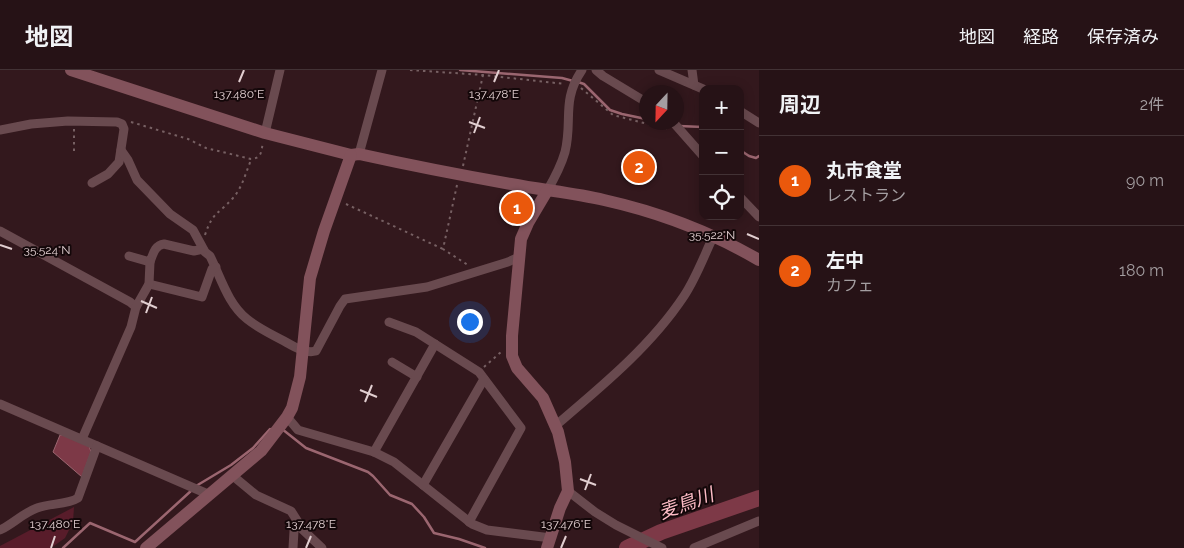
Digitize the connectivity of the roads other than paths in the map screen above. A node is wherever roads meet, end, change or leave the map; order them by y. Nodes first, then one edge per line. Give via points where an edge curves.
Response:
1 (71, 70) edge
2 (280, 70) edge
3 (382, 70) edge
4 (596, 70) edge
5 (659, 70) edge
6 (692, 70) edge
7 (576, 78) edge
8 (699, 87) edge
9 (639, 98) edge
10 (744, 114) edge
11 (759, 123) edge
12 (0, 130) edge
13 (679, 130) edge
14 (265, 133) junction
15 (121, 150) junction
16 (699, 152) edge
17 (355, 155) junction
18 (92, 183) dead end
19 (547, 191) junction
20 (744, 201) edge
21 (759, 217) edge
22 (0, 231) edge
23 (713, 237) junction
24 (201, 246) junction
25 (129, 256) dead end
26 (519, 257) junction
27 (759, 260) edge
28 (150, 262) junction
29 (216, 267) junction
30 (149, 284) junction
31 (136, 307) junction
32 (389, 322) dead end
33 (435, 344) junction
34 (303, 350) junction
35 (392, 362) dead end
36 (481, 376) junction
37 (417, 377) junction
38 (0, 404) edge
39 (287, 417) junction
40 (555, 426) junction
41 (82, 439) junction
42 (98, 446) junction
43 (374, 452) junction
44 (233, 476) junction
45 (423, 485) junction
46 (568, 491) junction
47 (210, 495) junction
48 (759, 521) edge
49 (469, 522) junction
50 (299, 524) junction
51 (0, 530) edge
52 (549, 543) edge
53 (147, 548) edge
54 (294, 548) edge
55 (322, 548) edge
56 (662, 548) edge
57 (694, 548) edge

1 - 14 street
2 - 14 street
3 - 17 street
4 - 9 street
5 - 8 street
6 - 8 street
7 - 19 street via 569,98 565,152
10 - 11 street
12 - 15 street via 74,121 119,123 124,129
13 - 16 street
14 - 17 street
15 - 18 street via 120,162
15 - 24 street via 137,180 170,214 193,230
17 - 19 street
17 - 34 street via 324,231 310,278
19 - 23 street via 646,210
19 - 26 street via 521,239
20 - 21 street
22 - 31 street
23 - 27 street
23 - 40 street via 686,294 668,319 594,393
24 - 28 street via 194,251 160,245
24 - 29 street
25 - 28 street
26 - 34 street via 427,287 345,300 316,351
26 - 40 street via 512,356 517,368 543,398
28 - 30 street
29 - 30 street via 212,269 202,297
29 - 34 street via 231,301 246,319
30 - 31 street
31 - 41 street
32 - 33 street via 416,332
33 - 36 street
33 - 37 street
34 - 39 street via 296,394
35 - 37 street
36 - 45 street
36 - 49 street via 521,428
37 - 43 street
38 - 41 street
39 - 43 street via 298,430
39 - 44 street via 261,451
40 - 46 street via 565,462
41 - 42 street
42 - 47 street
42 - 51 street via 78,498 38,508
43 - 45 street via 394,462
44 - 47 street
44 - 50 street via 256,496 291,511
45 - 49 street
46 - 52 street
46 - 56 street via 616,525
47 - 53 street
48 - 57 street
49 - 52 street via 487,530
50 - 54 street via 294,531
50 - 55 street

